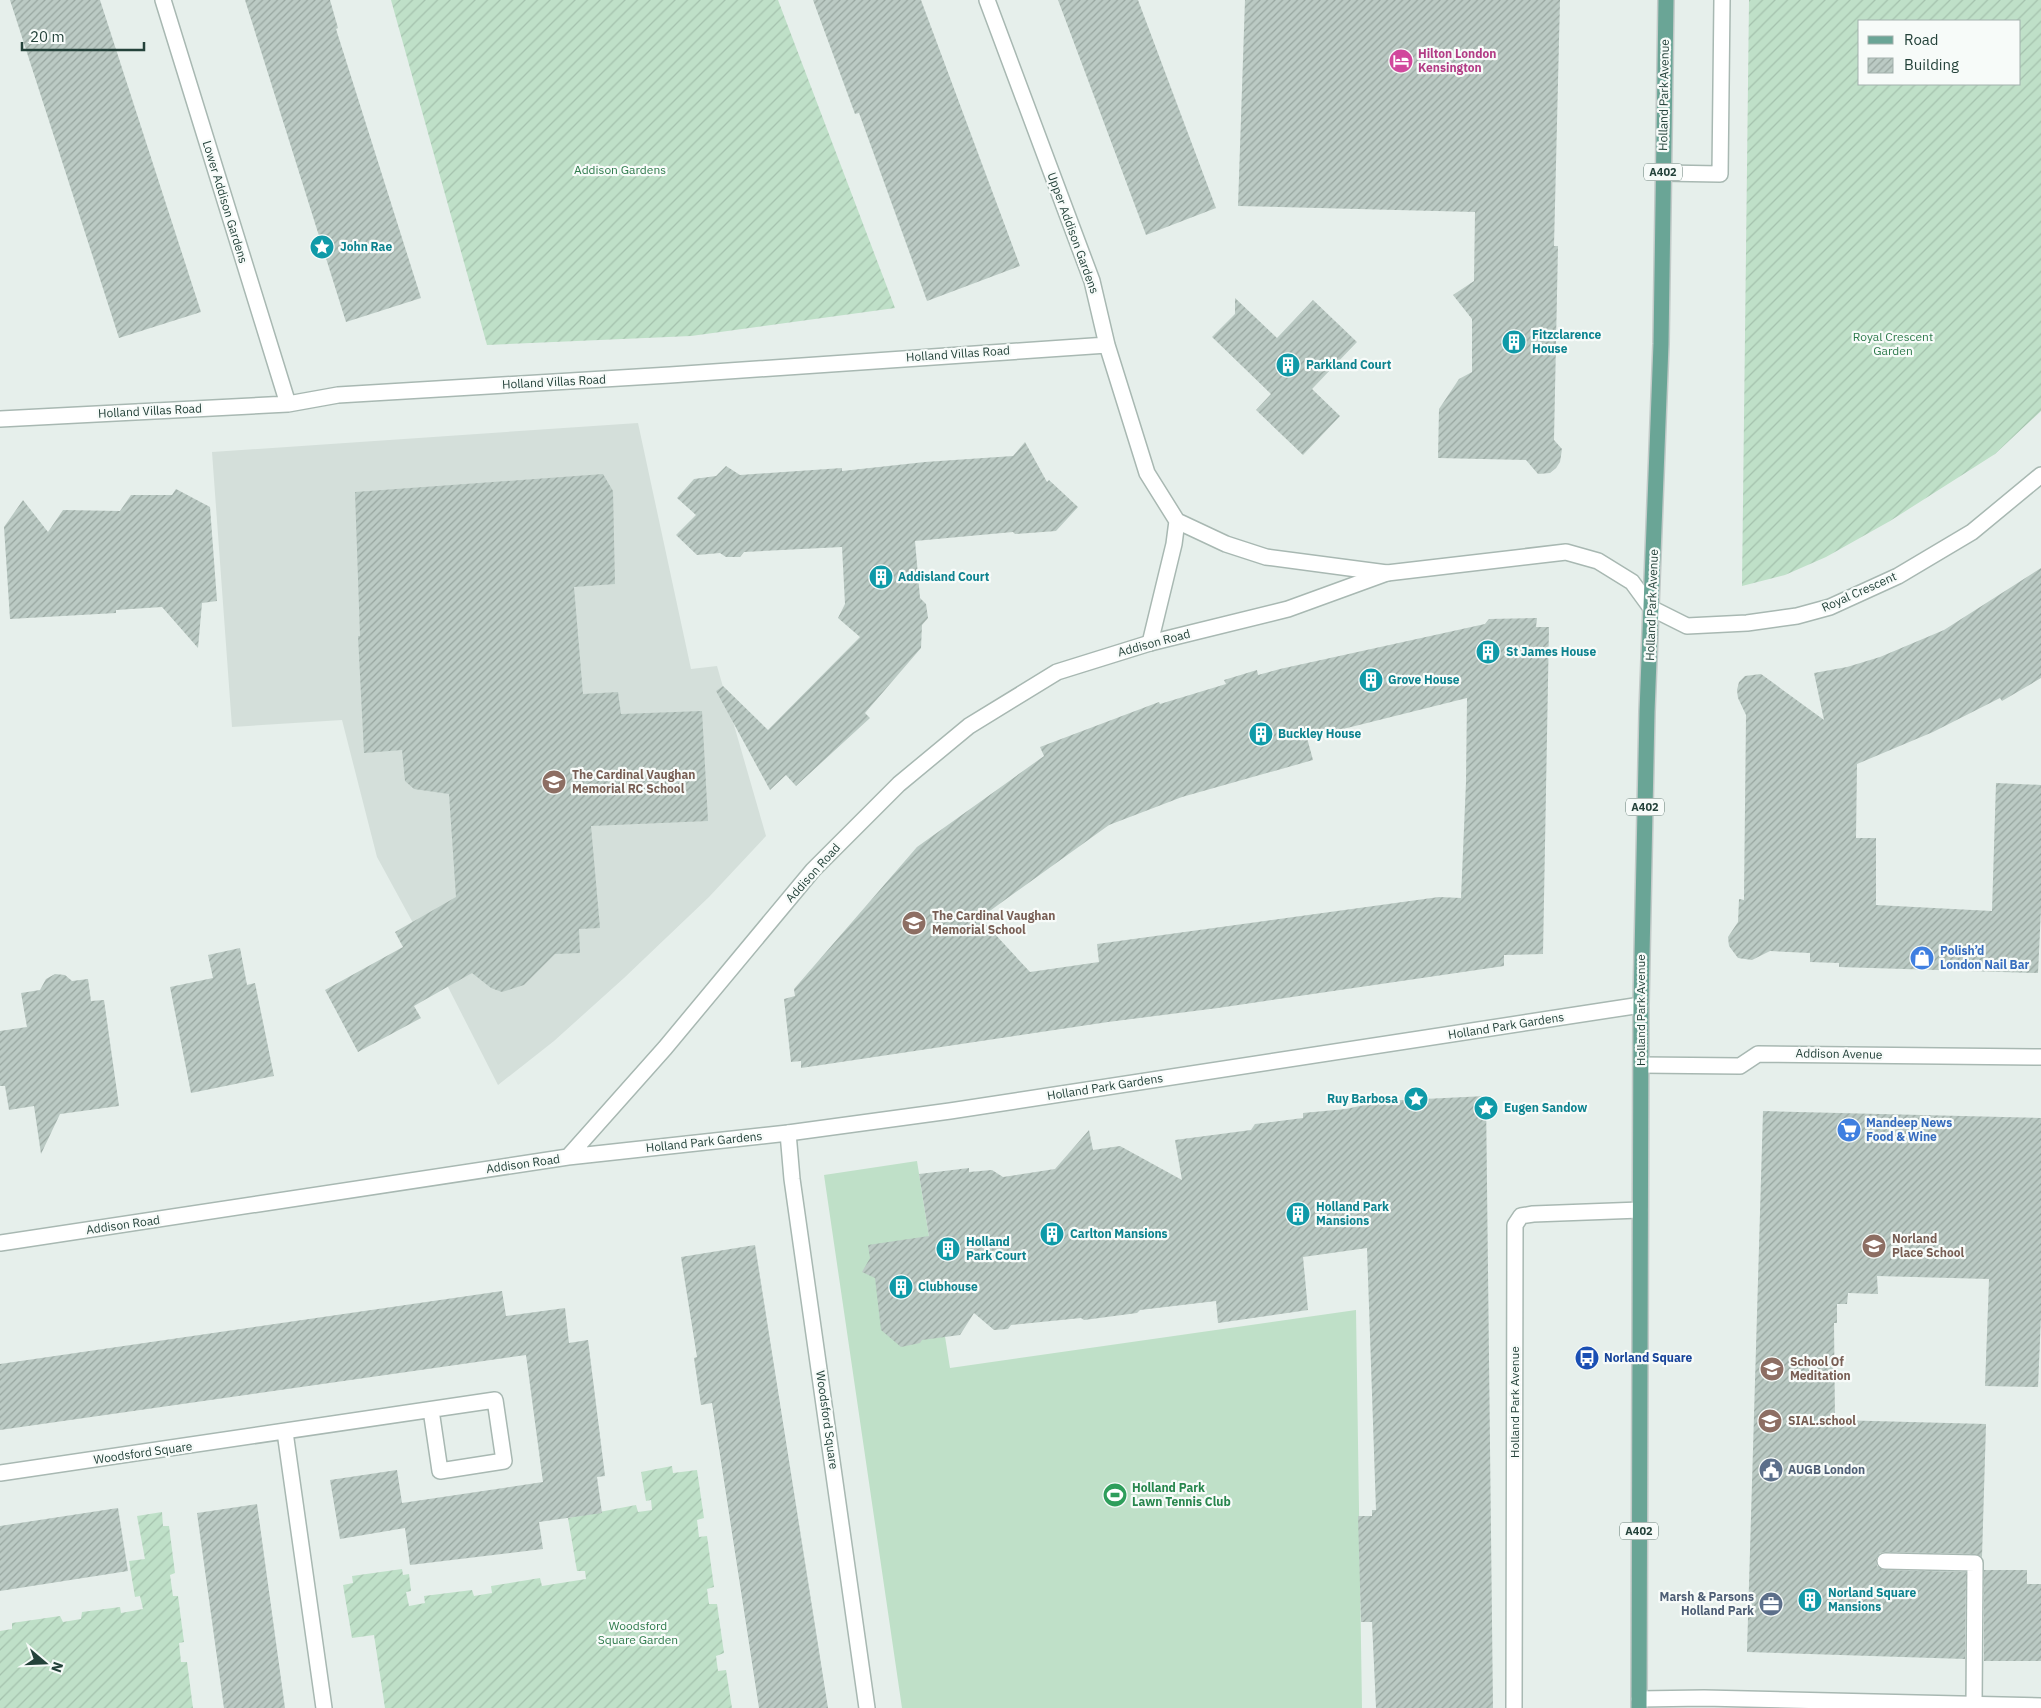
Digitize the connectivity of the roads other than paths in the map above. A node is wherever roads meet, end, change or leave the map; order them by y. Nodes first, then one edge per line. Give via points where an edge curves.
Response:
1 (163, 0) edge
2 (987, 0) edge
3 (1666, 0) edge
4 (1722, 0) edge
5 (1663, 173) junction
6 (1107, 344) junction
7 (288, 404) junction
8 (0, 419) edge
9 (2041, 475) edge
10 (1177, 521) junction
11 (1388, 573) junction
12 (1651, 608) junction
13 (1150, 643) junction
14 (1641, 1005) junction
15 (2041, 1057) edge
16 (1641, 1065) junction
17 (788, 1133) junction
18 (568, 1157) junction
19 (1640, 1210) junction
20 (0, 1243) edge
21 (430, 1410) junction
22 (285, 1432) junction
23 (0, 1473) edge
24 (1885, 1561) dead end
25 (1639, 1704) edge
26 (1974, 1705) junction
27 (2041, 1706) edge
28 (324, 1708) edge
29 (867, 1708) edge
30 (1514, 1708) edge

1 - 7 street, Lower Addison Gardens
2 - 6 street, Upper Addison Gardens via 1092,281
3 - 5 main road, Holland Park Avenue / A402
4 - 5 street via 1720,174
5 - 12 main road, Holland Park Avenue / A402
6 - 7 street, Holland Villas Road via 338,395
6 - 10 street, Upper Addison Gardens via 1147,473
7 - 8 street, Holland Villas Road
9 - 12 street, Royal Crescent via 1972,532 1898,576 1830,608 1747,623 1688,626
10 - 11 street via 1226,544 1266,557
10 - 13 street
11 - 12 street, Addison Road via 1566,552 1598,561 1632,582
11 - 13 street, Addison Road via 1288,608
12 - 14 main road, Holland Park Avenue / A402
13 - 18 street, Addison Road via 1057,672 970,726 899,784 813,870 665,1048
14 - 16 main road, Holland Park Avenue / A402
14 - 17 street, Holland Park Gardens
15 - 16 street, Addison Avenue via 1758,1054 1740,1066
16 - 19 main road, Holland Park Avenue / A402
17 - 18 street, Holland Park Gardens
17 - 29 street, Woodsford Square
18 - 20 street, Addison Road
19 - 25 main road, Holland Park Avenue / A402
19 - 30 street, Holland Park Avenue via 1533,1214 1521,1216 1515,1225
21 - 21 street, Woodsford Square via 495,1400 504,1461 440,1471
21 - 22 street, Woodsford Square
22 - 23 street, Woodsford Square
22 - 28 street
24 - 26 street via 1975,1563
25 - 26 street via 1704,1698
26 - 27 street

